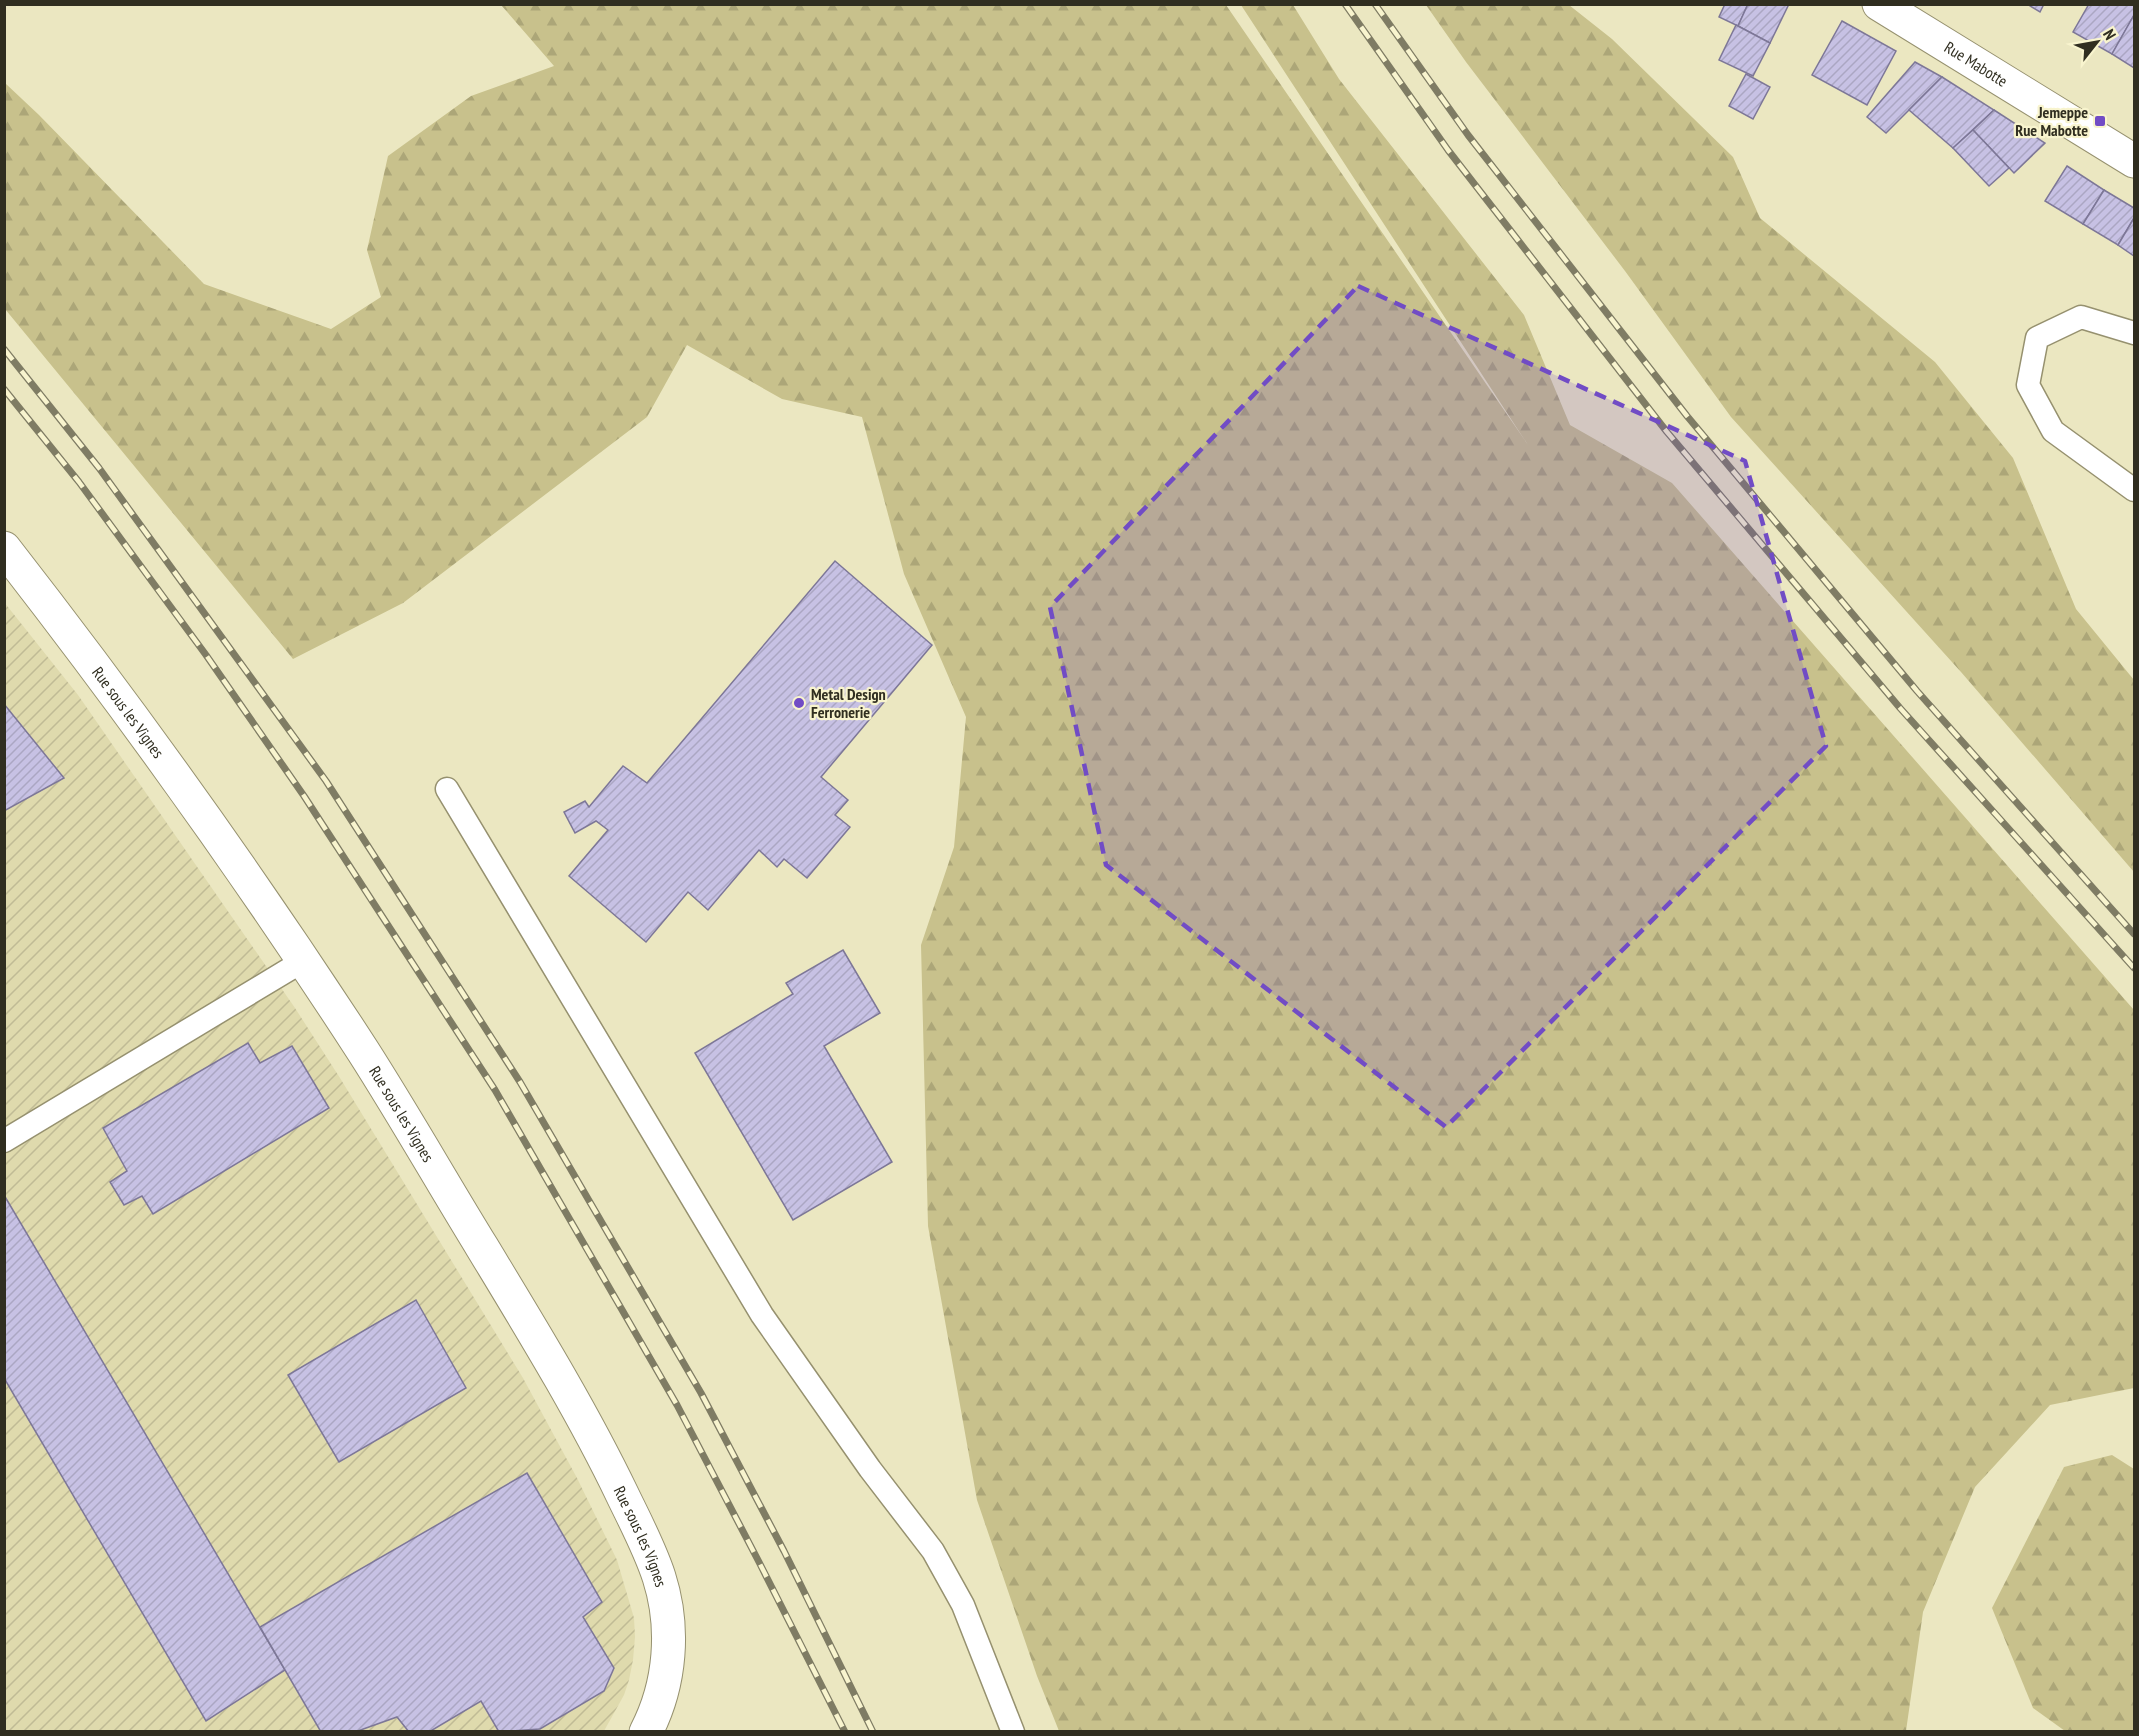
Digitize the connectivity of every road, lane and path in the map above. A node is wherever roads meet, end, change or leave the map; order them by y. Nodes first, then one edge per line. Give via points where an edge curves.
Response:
1 (1879, 4) edge
2 (2134, 161) edge
3 (2134, 333) edge
4 (2134, 490) edge
5 (4, 548) edge
6 (447, 789) dead end
7 (303, 961) junction
8 (4, 1141) edge
9 (646, 1731) edge
10 (1013, 1731) edge

1 - 2 street, Rue Mabotte
3 - 4 lane via 2081,317 2037,338 2028,385 2053,431
5 - 7 street, Rue sous les Vignes via 104,678
6 - 10 lane via 762,1314 870,1469 933,1551 963,1605
7 - 8 lane
7 - 9 street, Rue sous les Vignes via 364,1053 548,1357 602,1452 636,1523 659,1577 669,1623 668,1660 660,1698

